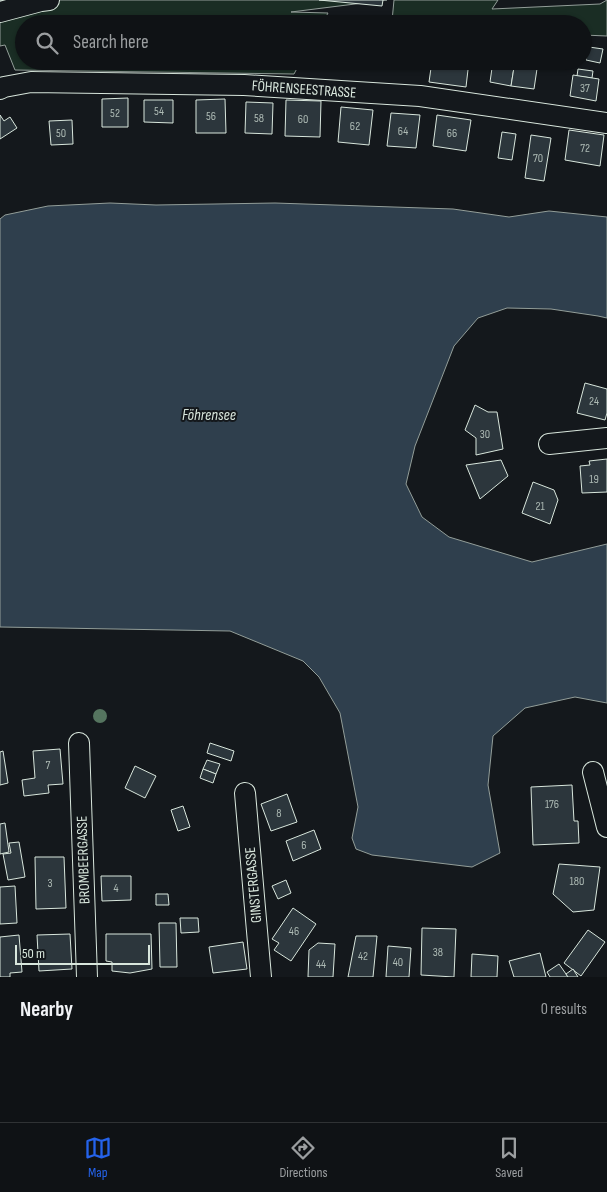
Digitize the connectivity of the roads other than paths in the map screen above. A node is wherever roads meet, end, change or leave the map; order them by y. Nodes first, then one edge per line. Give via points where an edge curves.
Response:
1 (49, 0) edge
2 (0, 12) edge
3 (0, 89) edge
4 (607, 123) edge
5 (607, 438) edge
6 (549, 444) dead end
7 (79, 743) dead end
8 (593, 772) dead end
9 (245, 793) dead end
10 (607, 827) edge
11 (87, 977) edge
12 (261, 977) edge

1 - 2 street
3 - 4 street, FÖHRENSEESTRASSE via 31,82 244,85 420,96
5 - 6 street
7 - 11 street, BROMBEERGASSE
8 - 10 street
9 - 12 street, GINSTERGASSE

